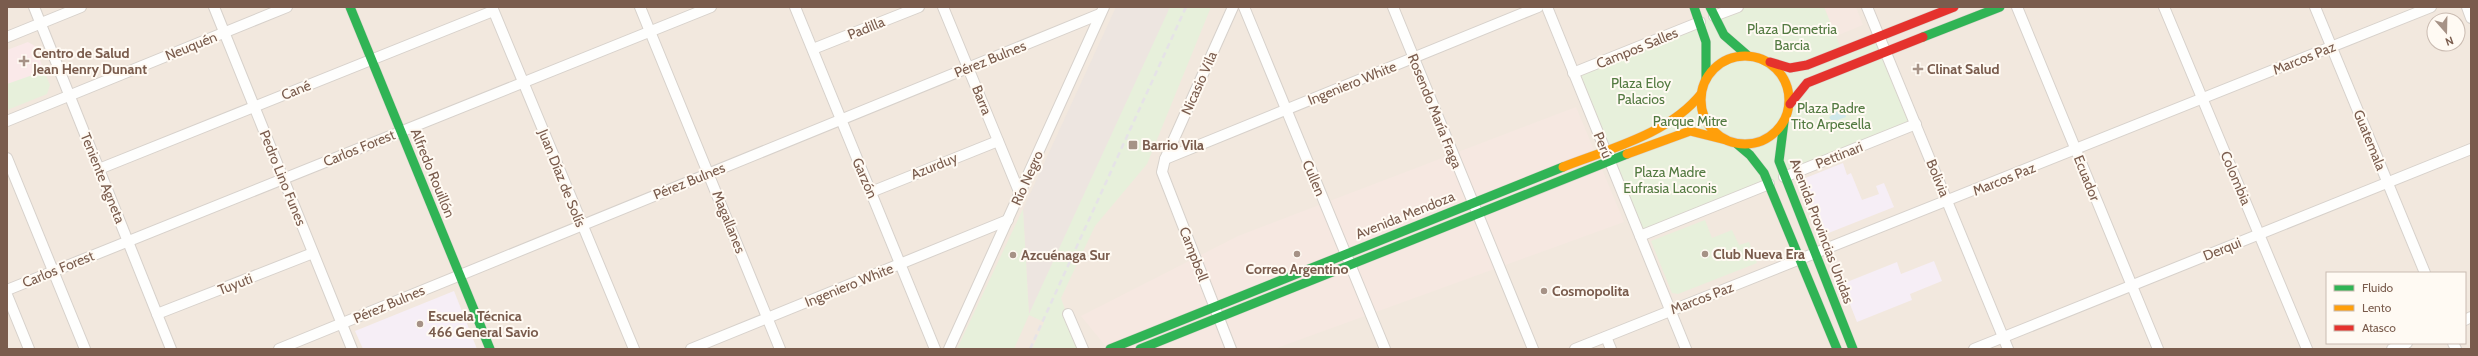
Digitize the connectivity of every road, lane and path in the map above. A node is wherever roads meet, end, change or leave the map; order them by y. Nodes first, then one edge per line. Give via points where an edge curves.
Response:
1 (34, 7) edge
2 (81, 7) edge
3 (214, 7) edge
4 (287, 7) edge
5 (350, 7) edge
6 (640, 7) edge
7 (711, 7) edge
8 (795, 7) edge
9 (918, 7) edge
10 (943, 7) edge
11 (1233, 7) edge
12 (1244, 7) edge
13 (1393, 7) edge
14 (1538, 7) edge
15 (1547, 7) edge
16 (1694, 7) edge
17 (1738, 7) edge
18 (1867, 7) edge
19 (1954, 7) edge
20 (2000, 7) edge
21 (2017, 7) edge
22 (2164, 7) edge
23 (2315, 7) edge
24 (2431, 7) edge
25 (2466, 7) edge
26 (493, 9) edge
27 (1102, 11) edge
28 (1712, 12) edge
29 (2471, 18) edge
30 (1700, 22) junction
31 (41, 24) junction
32 (650, 32) junction
33 (224, 33) junction
34 (1880, 36) junction
35 (7, 37) edge
36 (2332, 47) junction
37 (813, 49) junction
38 (1886, 52) junction
39 (1747, 55) junction
40 (1413, 58) junction
41 (372, 60) junction
42 (1768, 61) junction
43 (969, 68) junction
44 (1574, 73) junction
45 (1706, 79) junction
46 (523, 83) junction
47 (1701, 94) junction
48 (70, 96) junction
49 (2202, 99) junction
50 (1790, 104) junction
51 (254, 107) junction
52 (1285, 110) junction
53 (840, 120) junction
54 (7, 121) edge
55 (1784, 122) junction
56 (1916, 124) junction
57 (401, 132) junction
58 (1726, 140) junction
59 (998, 141) junction
60 (1738, 144) junction
61 (2471, 149) edge
62 (1605, 150) junction
63 (2076, 150) junction
64 (7, 158) edge
65 (1165, 159) junction
66 (1609, 161) junction
67 (99, 169) junction
68 (709, 173) junction
69 (1784, 178) junction
70 (283, 179) junction
71 (2388, 183) junction
72 (1769, 184) junction
73 (871, 192) junction
74 (1020, 194) junction
75 (1947, 201) junction
76 (1473, 203) junction
77 (1477, 214) junction
78 (1008, 220) junction
79 (581, 225) junction
80 (2259, 234) junction
81 (1640, 236) junction
82 (128, 241) junction
83 (313, 253) junction
84 (1346, 254) junction
85 (1815, 254) junction
86 (1800, 260) junction
87 (900, 264) junction
88 (1350, 265) junction
89 (53, 271) junction
90 (2425, 272) edge
91 (460, 274) junction
92 (2132, 286) junction
93 (7, 290) edge
94 (7, 295) edge
95 (1214, 307) junction
96 (1671, 311) junction
97 (157, 314) junction
98 (1068, 314) dead end
99 (767, 318) junction
100 (1218, 318) junction
101 (342, 324) junction
102 (1606, 337) junction
103 (2003, 337) junction
104 (2404, 344) edge
105 (29, 349) edge
106 (85, 349) edge
107 (171, 349) edge
108 (279, 349) edge
109 (352, 349) edge
110 (490, 349) edge
111 (634, 349) edge
112 (691, 349) edge
113 (780, 349) edge
114 (935, 349) edge
115 (949, 349) edge
116 (1083, 349) edge
117 (1110, 349) edge
118 (1140, 349) edge
119 (1231, 349) edge
120 (1385, 349) edge
121 (1533, 349) edge
122 (1576, 349) edge
123 (1611, 349) edge
124 (1686, 349) edge
125 (1837, 349) edge
126 (1853, 349) edge
127 (1974, 349) edge
128 (2008, 349) edge
129 (2158, 349) edge
130 (2307, 349) edge
131 (2392, 349) edge

1 - 31 street, Teniente Agneta
2 - 31 street
3 - 33 street, Pedro Lino Funes
4 - 33 street, Neuquén
5 - 41 main road, Alfredo Rouillón
6 - 32 street, Magallanes
7 - 32 street, Carlos Forest
8 - 37 street, Garzón
9 - 37 street, Padilla
10 - 43 street, Barra
11 - 65 street, Nicasio Vila
12 - 52 street, Cullen
13 - 40 street, Rosendo María Fraga
14 - 40 street, Ingeniero White
15 - 44 street, Perú
16 - 30 main road
17 - 28 street
18 - 34 street, Bolivia
19 - 34 main road
20 - 38 main road
21 - 63 street, Ecuador
22 - 49 street, Colombia
23 - 36 street, Guatemala
24 - 36 street, Marcos Paz
25 - 29 street
26 - 41 street, Cané
26 - 46 street, Juan Díaz de Solís
27 - 43 street, Pérez Bulnes
27 - 74 street, Río Negro
28 - 39 main road via 1729,42
30 - 44 street, Campos Salles
30 - 45 main road via 1709,55
31 - 35 street
31 - 48 street, Teniente Agneta
32 - 46 street, Carlos Forest
32 - 68 street, Magallanes
33 - 48 street, Neuquén
33 - 51 street, Pedro Lino Funes
34 - 38 street, Bolivia
34 - 42 main road via 1807,65 1790,68
36 - 49 street, Marcos Paz
36 - 71 street, Guatemala
37 - 53 street, Garzón
38 - 50 main road via 1807,83
38 - 56 street, Bolivia
39 - 42 main road
39 - 45 main road via 1723,61
40 - 52 street, Ingeniero White
40 - 76 street, Rosendo María Fraga
41 - 51 street, Cané
41 - 57 main road, Alfredo Rouillón
42 - 50 main road via 1785,79
43 - 53 street, Pérez Bulnes
43 - 59 street, Barra
44 - 62 street, Perú
45 - 47 main road
46 - 57 street, Carlos Forest
46 - 79 street, Juan Díaz de Solís
47 - 58 main road via 1701,108 1706,121 1714,132
47 - 62 main road, Avenida Mendoza via 1676,121
48 - 54 street, Neuquén
48 - 67 street, Teniente Agneta
49 - 63 street, Marcos Paz
49 - 80 street, Colombia
50 - 55 main road
51 - 67 street, Cané
51 - 70 street, Pedro Lino Funes
52 - 65 street, Ingeniero White
52 - 84 street, Cullen
53 - 68 street, Pérez Bulnes
53 - 73 street, Garzón
55 - 60 main road via 1776,133 1764,140
55 - 69 main road, Avenida Provincias Unidas via 1778,161
56 - 69 street, Pettinari
56 - 75 street, Bolivia
57 - 70 street, Carlos Forest
57 - 91 main road, Alfredo Rouillón
58 - 60 main road
58 - 66 main road, Avenida Mendoza via 1690,132 1669,137
59 - 73 street, Azurduy
59 - 74 street, Barra
60 - 72 main road, Avenida Provincias Unidas via 1764,173
61 - 71 street, Derqui
62 - 66 street, Perú
62 - 76 main road, Avenida Mendoza
63 - 75 street, Marcos Paz
63 - 92 street, Ecuador
64 - 89 street
65 - 95 street, Campbell via 1162,172
66 - 77 main road, Avenida Mendoza
66 - 81 street, Perú
67 - 82 street, Teniente Agneta
68 - 79 street, Pérez Bulnes
68 - 99 street, Magallanes
69 - 85 main road, Avenida Provincias Unidas
70 - 82 street, Carlos Forest
70 - 83 street, Pedro Lino Funes
71 - 80 street, Derqui
71 - 90 street, Guatemala
72 - 81 street
72 - 86 main road, Avenida Provincias Unidas
73 - 87 street, Garzón
74 - 78 street, Río Negro
75 - 85 street, Marcos Paz
75 - 103 street, Bolivia
76 - 77 street, Rosendo María Fraga
76 - 84 main road, Avenida Mendoza
77 - 88 main road, Avenida Mendoza
77 - 121 street, Rosendo María Fraga
78 - 87 street, Ingeniero White
78 - 115 street, Río Negro
79 - 91 street, Pérez Bulnes
79 - 111 street, Juan Díaz de Solís
80 - 92 street, Derqui
80 - 130 street, Colombia
81 - 96 street, Perú
82 - 89 street, Carlos Forest
82 - 97 street, Teniente Agneta
83 - 97 street, Tuyuti
83 - 101 street, Pedro Lino Funes
84 - 88 street, Cullen
84 - 95 main road, Avenida Mendoza
85 - 86 street, Marcos Paz
85 - 126 main road, Avenida Provincias Unidas
86 - 96 street, Marcos Paz
86 - 125 main road, Avenida Provincias Unidas
87 - 99 street, Ingeniero White
87 - 114 street, Garzón
88 - 100 main road, Avenida Mendoza
88 - 120 street, Cullen
89 - 93 street, Carlos Forest
89 - 106 street
91 - 101 street, Pérez Bulnes
91 - 110 main road, Alfredo Rouillón
92 - 103 street, Derqui
92 - 129 street, Ecuador
94 - 105 street
95 - 100 street, Campbell
95 - 117 main road, Avenida Mendoza
96 - 102 street, Marcos Paz
96 - 124 street, Perú
97 - 107 street, Teniente Agneta
98 - 116 street
99 - 112 street, Ingeniero White
99 - 113 street, Magallanes
100 - 118 main road, Avenida Mendoza
100 - 119 street, Campbell
101 - 108 street, Pérez Bulnes
101 - 109 street, Pedro Lino Funes
102 - 122 street, Marcos Paz
102 - 123 street
103 - 127 street, Derqui
103 - 128 street, Bolivia
104 - 131 street

